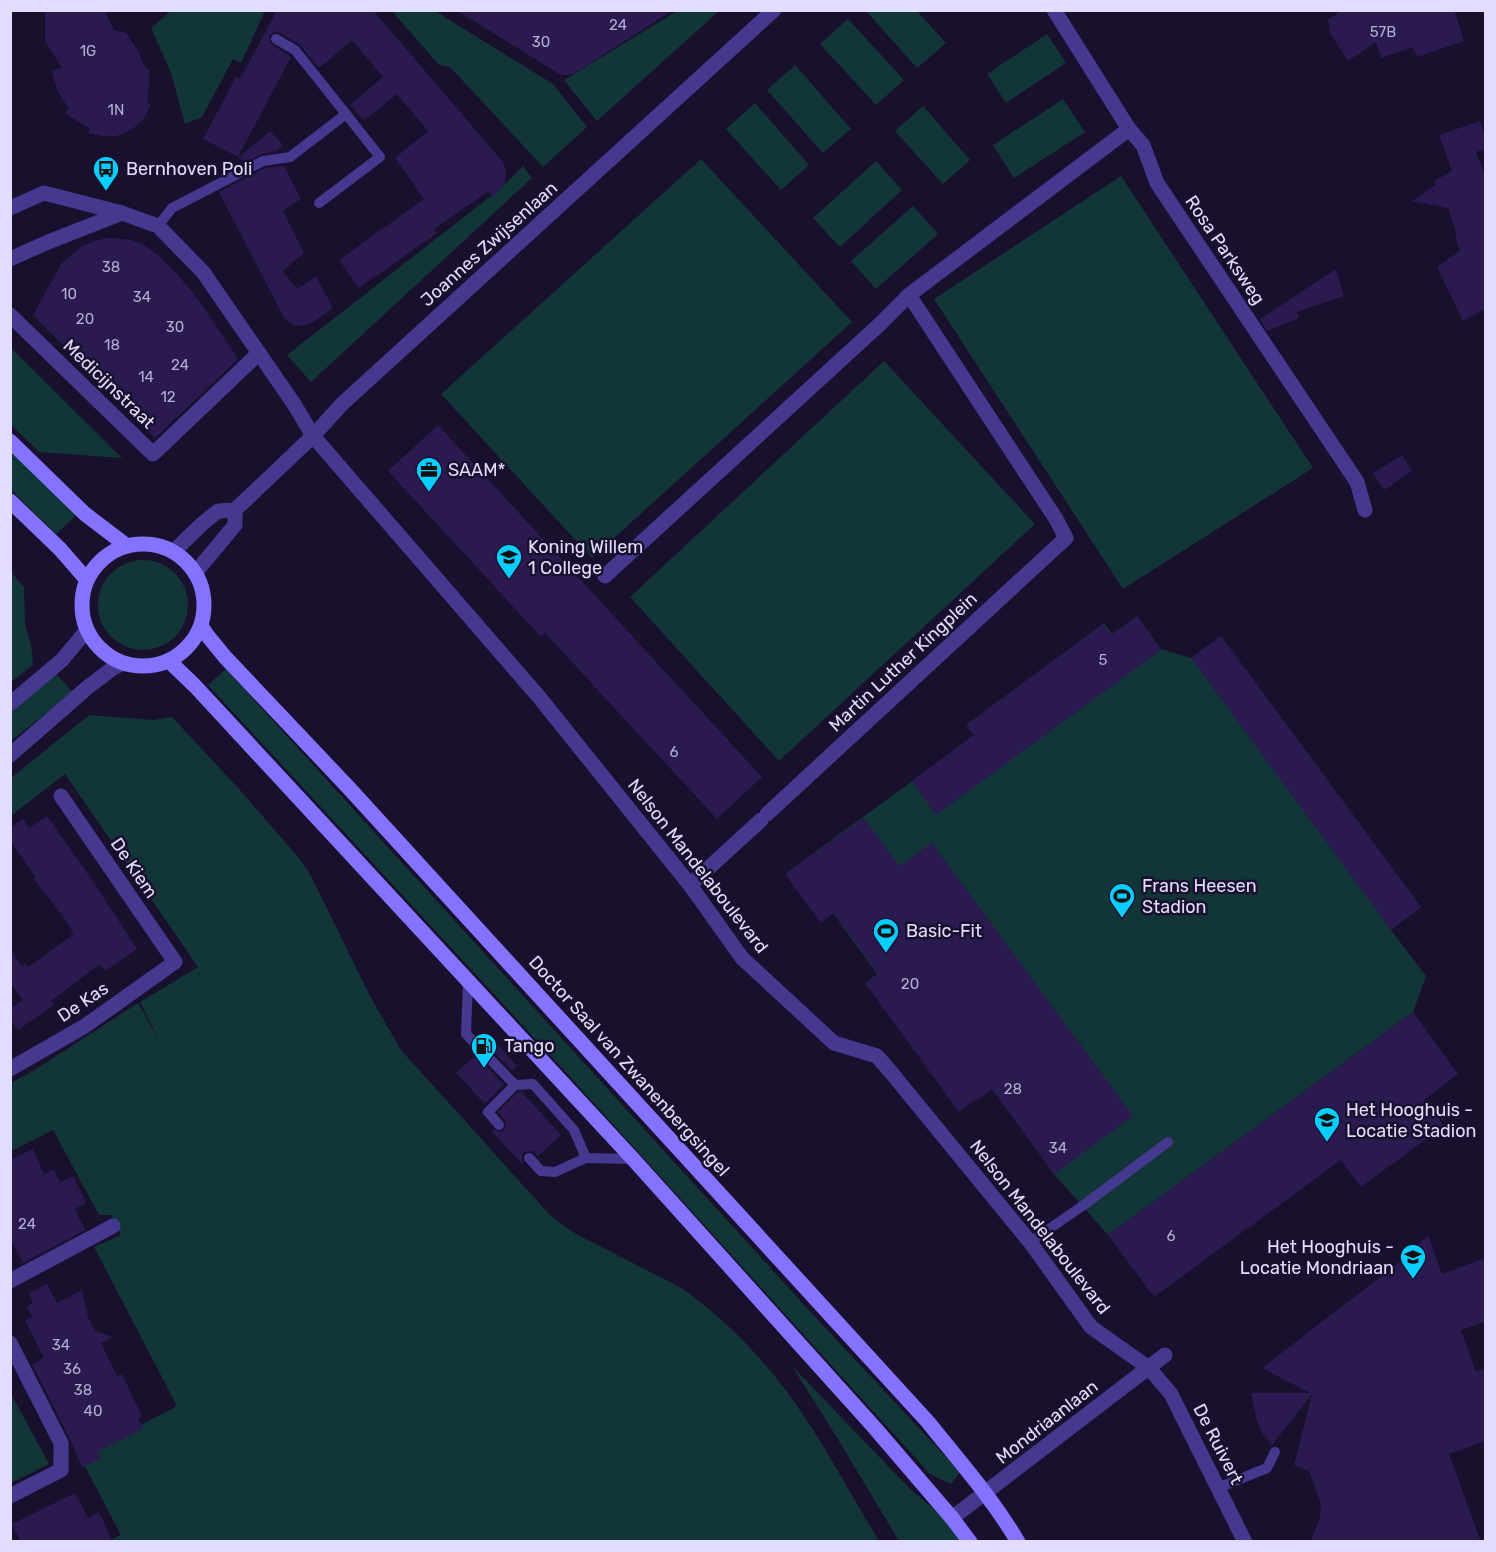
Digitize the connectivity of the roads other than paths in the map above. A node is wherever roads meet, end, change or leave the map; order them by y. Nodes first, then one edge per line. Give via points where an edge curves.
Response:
1 (774, 10) edge
2 (1054, 10) edge
3 (276, 39) dead end
4 (346, 114) junction
5 (1129, 129) junction
6 (320, 202) dead end
7 (10, 207) edge
8 (123, 213) junction
9 (158, 226) junction
10 (10, 259) edge
11 (909, 295) junction
12 (10, 315) edge
13 (259, 353) junction
14 (313, 436) junction
15 (10, 441) edge
16 (10, 501) edge
17 (235, 510) junction
18 (1365, 510) dead end
19 (127, 546) junction
20 (173, 552) junction
21 (195, 573) junction
22 (605, 576) dead end
23 (87, 580) junction
24 (201, 626) junction
25 (87, 630) junction
26 (169, 661) junction
27 (123, 663) junction
28 (10, 704) edge
29 (10, 755) edge
30 (61, 796) dead end
31 (690, 885) junction
32 (175, 963) joint
33 (468, 982) junction
34 (12, 1066) edge
35 (515, 1085) junction
36 (499, 1125) dead end
37 (1168, 1142) dead end
38 (528, 1158) dead end
39 (586, 1158) junction
40 (633, 1159) junction
41 (113, 1226) dead end
42 (1030, 1242) junction
43 (10, 1281) edge
44 (10, 1343) edge
45 (1165, 1355) dead end
46 (1149, 1368) junction
47 (1275, 1452) dead end
48 (1218, 1488) junction
49 (985, 1494) junction
50 (10, 1496) edge
51 (952, 1518) junction
52 (970, 1542) edge
53 (1018, 1542) edge
54 (1245, 1542) edge

1 - 14 street, Joannes Zwijsenlaan via 342,404
2 - 5 street, Rosa Parksweg
3 - 4 lane via 295,50
4 - 6 lane via 380,157
4 - 9 lane via 290,157 263,161 172,208
5 - 11 street
5 - 18 street, Rosa Parksweg via 1143,145 1157,183 1357,482
7 - 8 street via 44,193
8 - 9 street
8 - 10 street
9 - 13 street via 203,272
11 - 22 street
11 - 31 street, Martin Luther Kingplein via 1066,538
12 - 13 street, Medicijnstraat via 153,454
13 - 14 street
14 - 17 street, Joannes Zwijsenlaan
14 - 31 street, Nelson Mandelaboulevard via 539,698
15 - 19 main road via 86,514
16 - 23 main road
17 - 20 street, Joannes Zwijsenlaan via 218,511
17 - 21 street, Joannes Zwijsenlaan via 235,525
19 - 20 main road via 150,544
19 - 23 main road via 103,559
20 - 21 main road
21 - 24 main road via 204,599
23 - 25 main road via 81,605
24 - 26 main road via 194,640
24 - 49 main road, Doctor Saal van Zwanenbergsingel via 225,657 356,795 928,1422
25 - 27 main road via 101,651
25 - 28 street via 62,660
26 - 27 main road via 146,667
26 - 33 main road
27 - 29 street via 88,687
30 - 32 street, De Kiem
31 - 42 street, Nelson Mandelaboulevard via 750,966 834,1042 877,1056
32 - 34 street, De Kas via 85,1026
33 - 35 lane via 466,1034
33 - 40 main road
35 - 36 lane via 488,1112
35 - 39 lane via 533,1084 574,1130
37 - 42 lane
38 - 39 lane via 541,1171 555,1172
39 - 40 lane
40 - 51 main road
41 - 43 street
42 - 46 street, Nelson Mandelaboulevard via 1092,1328
44 - 50 street via 62,1443 62,1470
45 - 46 street, Mondriaanlaan
46 - 48 street, De Ruivert via 1171,1394
46 - 49 street, Mondriaanlaan
47 - 48 lane via 1267,1468
48 - 54 street, De Ruivert
49 - 51 street, Mondriaanlaan
49 - 53 main road, Doctor Saal van Zwanenbergsingel
51 - 52 main road

